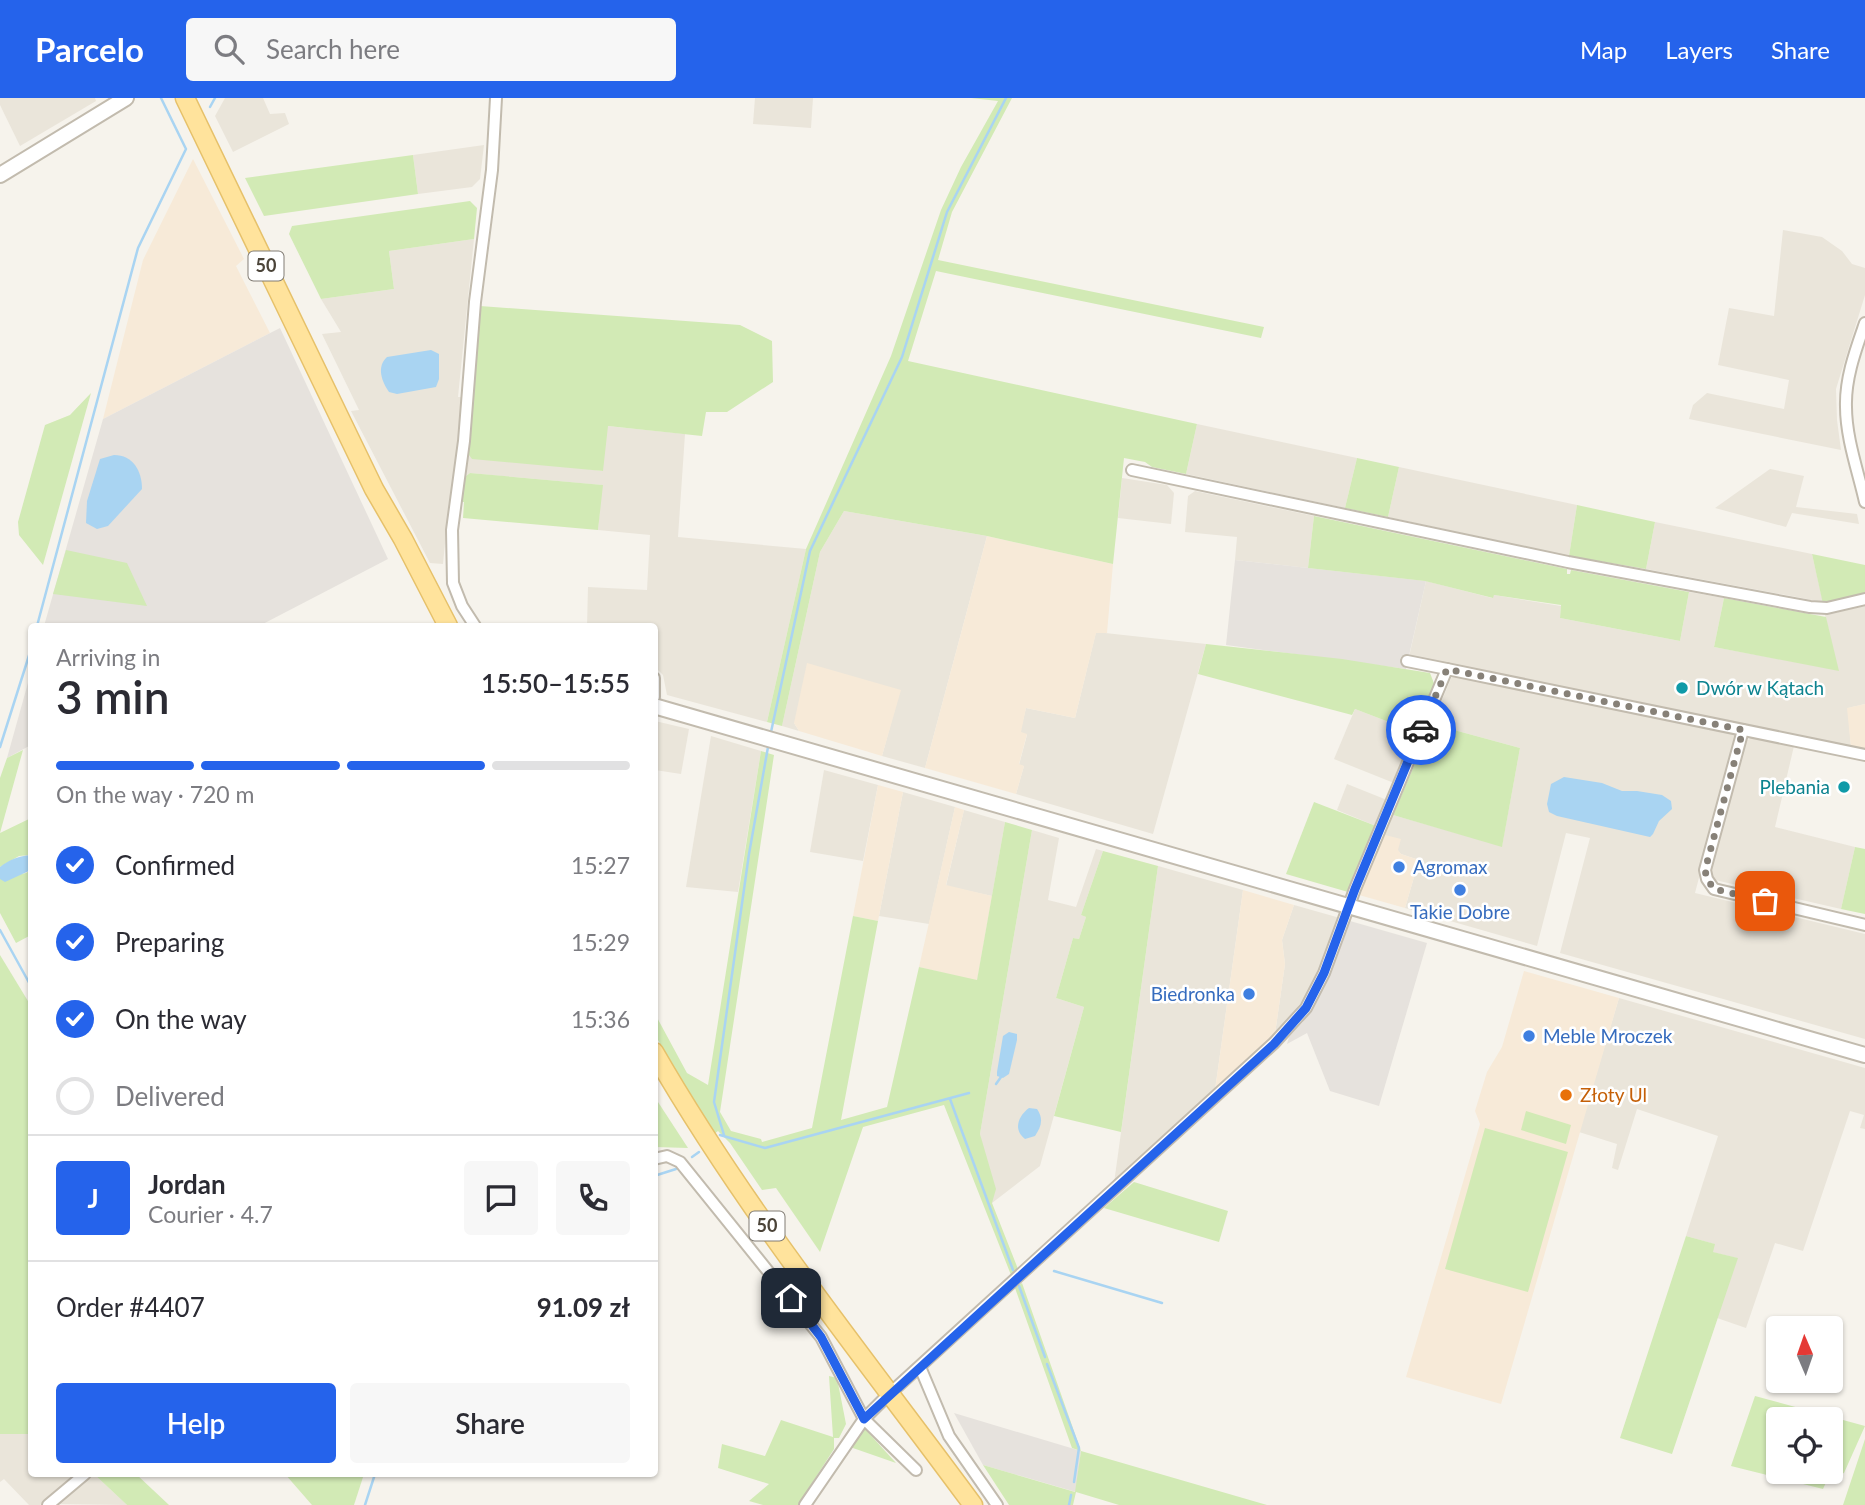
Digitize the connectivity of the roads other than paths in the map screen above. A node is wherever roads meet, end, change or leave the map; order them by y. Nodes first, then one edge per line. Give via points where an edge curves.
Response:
1 (126, 98) edge
2 (185, 98) edge
3 (496, 98) edge
4 (0, 175) edge
5 (1865, 323) edge
6 (1132, 470) dead end
7 (374, 489) junction
8 (1865, 502) edge
9 (1865, 599) edge
10 (433, 623) edge
11 (446, 623) edge
12 (473, 623) edge
13 (1408, 662) dead end
14 (1447, 669) junction
15 (658, 707) edge
16 (1743, 730) junction
17 (1865, 755) edge
18 (1349, 906) junction
19 (1865, 925) edge
20 (1865, 1055) edge
21 (658, 1059) edge
22 (658, 1158) edge
23 (920, 1367) junction
24 (890, 1393) junction
25 (864, 1419) junction
26 (916, 1470) dead end
27 (81, 1477) edge
28 (48, 1505) edge
29 (805, 1505) edge
30 (973, 1505) edge
31 (997, 1505) edge

1 - 4 street
2 - 7 main road, 50
3 - 12 street via 452,530 453,583
5 - 8 street via 1850,371 1846,408
6 - 9 street via 1568,562 1810,607
7 - 10 main road, 50
7 - 11 main road, 50
13 - 14 street
14 - 16 street
14 - 18 street
15 - 18 street
16 - 17 street
16 - 19 street via 1705,870 1710,885
18 - 20 street
18 - 23 street via 1312,998 1289,1027
21 - 24 main road, 50 via 741,1189
22 - 25 street via 667,1156 680,1162 807,1317 834,1358
23 - 24 street
23 - 31 street via 943,1425
24 - 25 street
24 - 30 main road, 50
25 - 26 street
25 - 29 street
27 - 28 street

